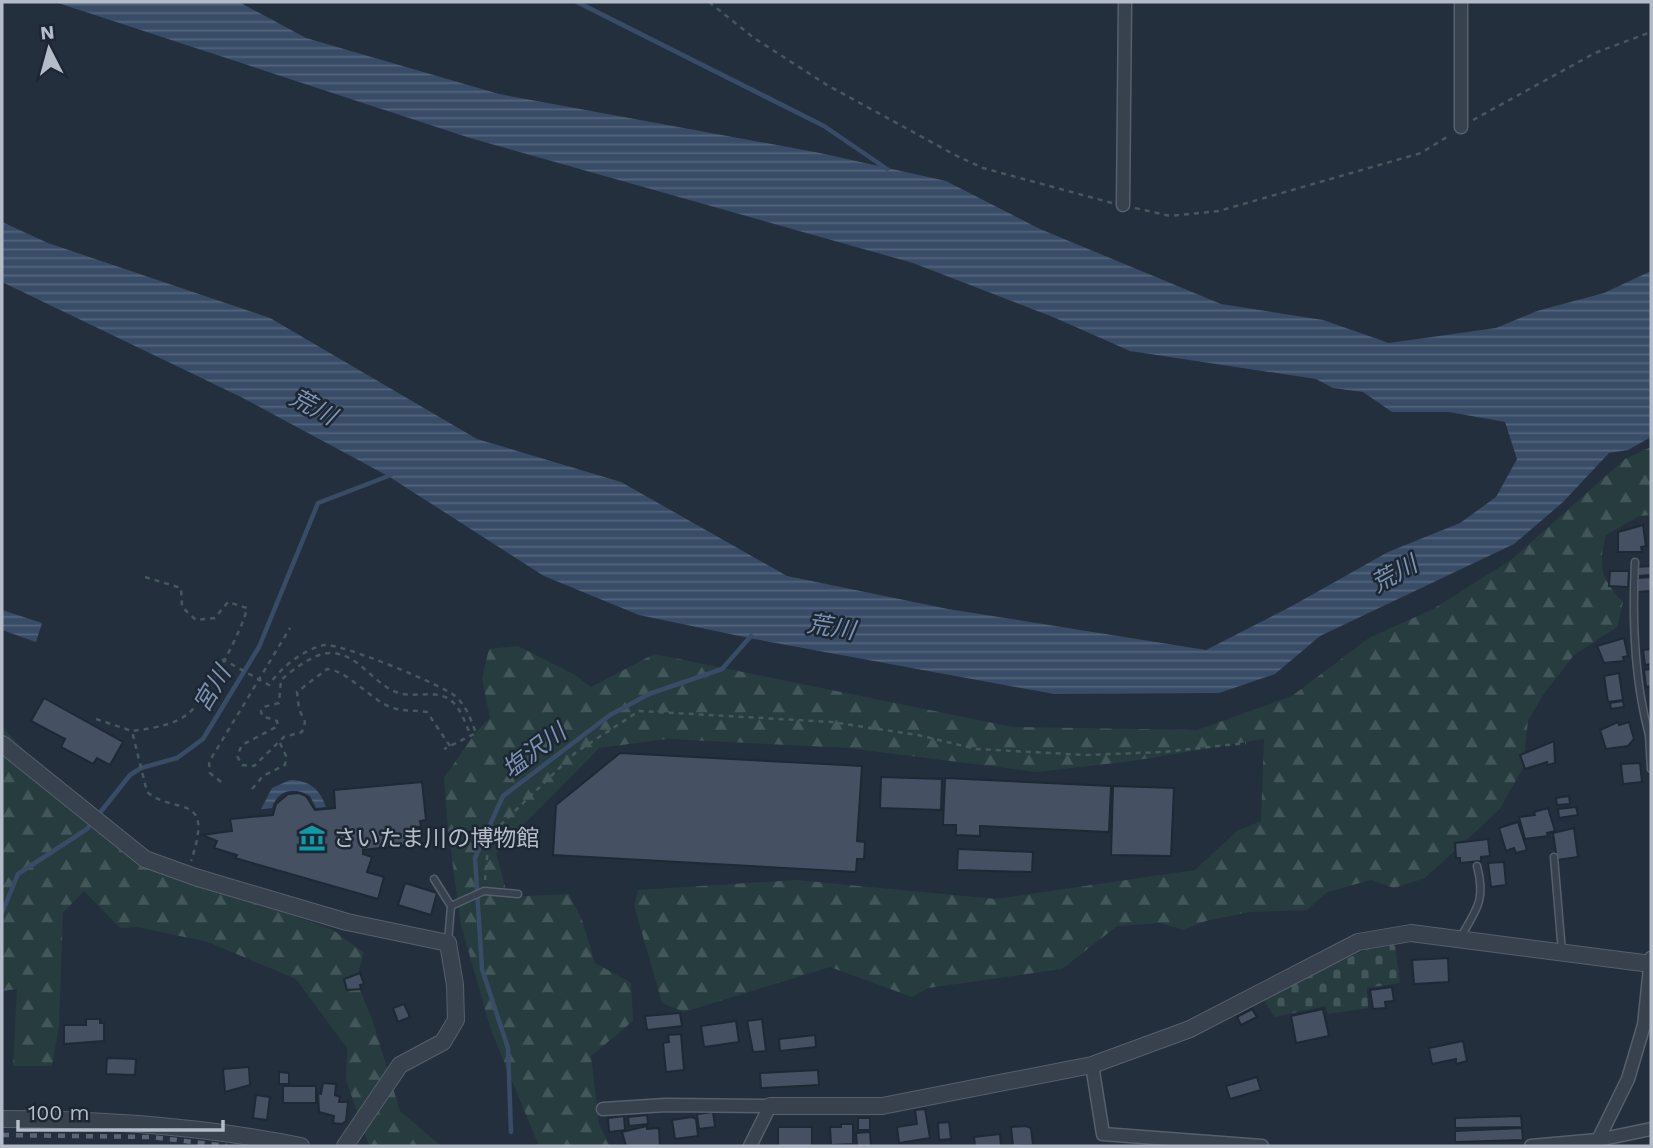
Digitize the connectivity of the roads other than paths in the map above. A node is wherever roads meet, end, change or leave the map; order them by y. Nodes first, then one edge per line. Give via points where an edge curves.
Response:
1 (1125, 2) edge
2 (1461, 2) edge
3 (1461, 127) road end
4 (1123, 205) road end
5 (1635, 562) dead end
6 (1650, 735) edge
7 (2, 744) edge
8 (1651, 769) edge
9 (1554, 856) dead end
10 (1477, 866) dead end
11 (434, 879) dead end
12 (518, 894) dead end
13 (451, 906) junction
14 (1460, 939) junction
15 (448, 943) junction
16 (1563, 954) junction
17 (1651, 962) edge
18 (1092, 1065) junction
19 (769, 1106) junction
20 (603, 1109) dead end
21 (2, 1119) edge
22 (1651, 1129) edge
23 (1598, 1140) junction
24 (302, 1146) edge
25 (345, 1146) edge
26 (750, 1146) edge
27 (1262, 1146) edge
28 (1531, 1146) edge

1 - 4 street
2 - 3 street
5 - 6 lane via 1633,612 1642,709
6 - 8 lane
7 - 15 street via 145,859 347,922
9 - 16 lane
10 - 14 lane via 1483,888 1480,902
11 - 13 lane
12 - 13 lane via 484,891
13 - 15 lane
14 - 16 street
14 - 18 street via 1411,933 1359,942 1190,1029
15 - 25 street via 456,1020 443,1042 400,1065
16 - 17 street
17 - 23 street via 1644,1025 1628,1079
18 - 19 street via 882,1106
18 - 27 street via 1103,1134
19 - 20 street
19 - 26 street
21 - 24 street via 148,1122
22 - 23 street
23 - 28 street

